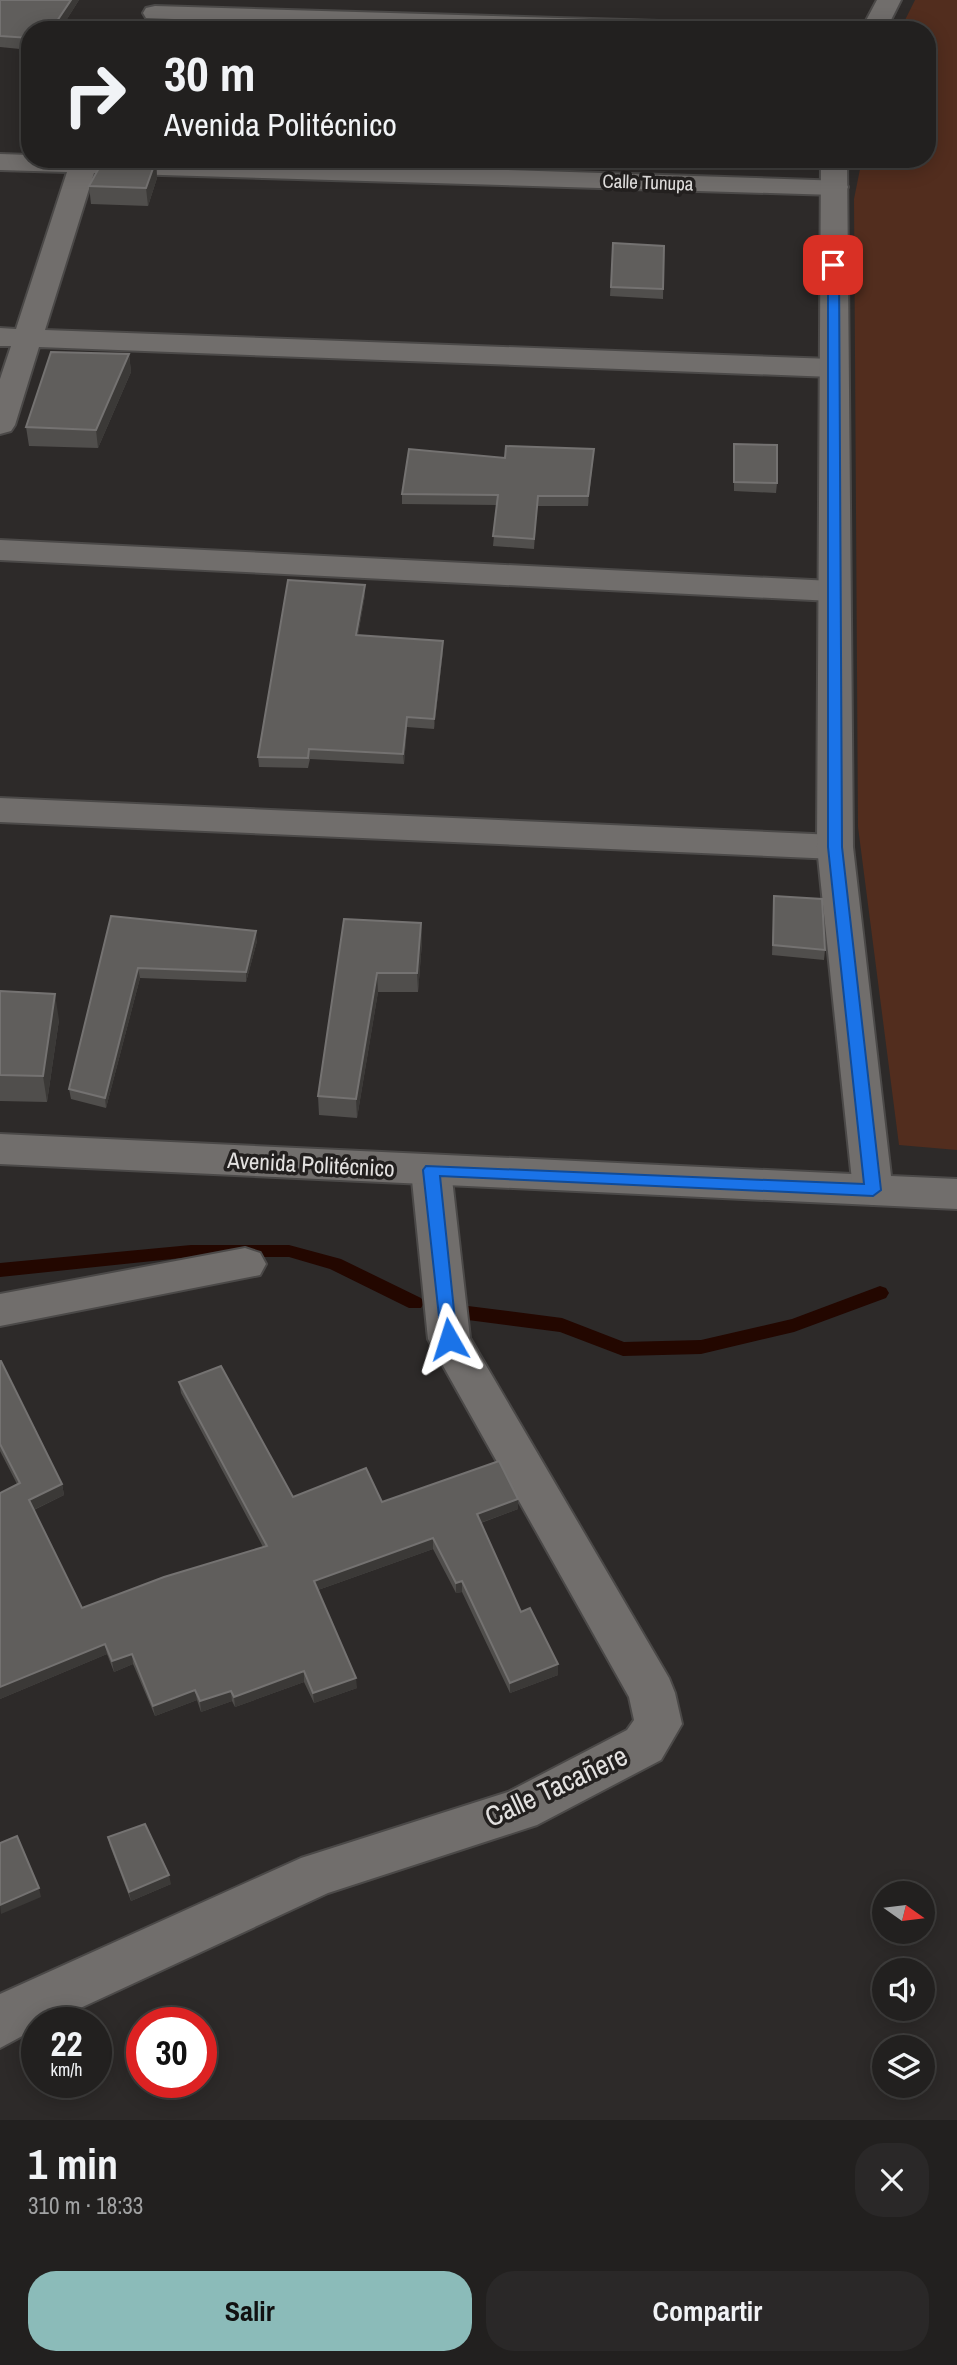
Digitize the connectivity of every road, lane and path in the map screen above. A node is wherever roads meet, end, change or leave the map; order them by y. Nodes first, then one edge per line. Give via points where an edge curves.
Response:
1 (889, 0) edge
2 (155, 14) edge
3 (405, 21) edge
4 (878, 21) edge
5 (0, 162) edge
6 (21, 162) edge
7 (82, 168) edge
8 (493, 168) edge
9 (834, 173) edge
10 (13, 338) edge
11 (832, 368) junction
12 (0, 425) edge
13 (0, 550) edge
14 (832, 592) junction
15 (0, 810) edge
16 (835, 847) junction
17 (0, 1149) edge
18 (431, 1170) junction
19 (873, 1190) junction
20 (957, 1194) edge
21 (245, 1264) dead end
22 (0, 1310) edge
23 (0, 2023) edge

1 - 4 street
2 - 3 street
5 - 6 street, Calle Tunupa
7 - 10 street
8 - 9 street, Calle Tunupa
9 - 11 street
10 - 11 street
10 - 12 street
11 - 14 street
13 - 14 street
14 - 16 street
15 - 16 street
16 - 19 street
17 - 18 street, Avenida Politécnico
18 - 19 street, Avenida Politécnico
18 - 23 street, Calle Tacañere via 449,1339 652,1693 658,1724 644,1745 520,1810 318,1874
19 - 20 street, Avenida Politécnico
21 - 22 street

